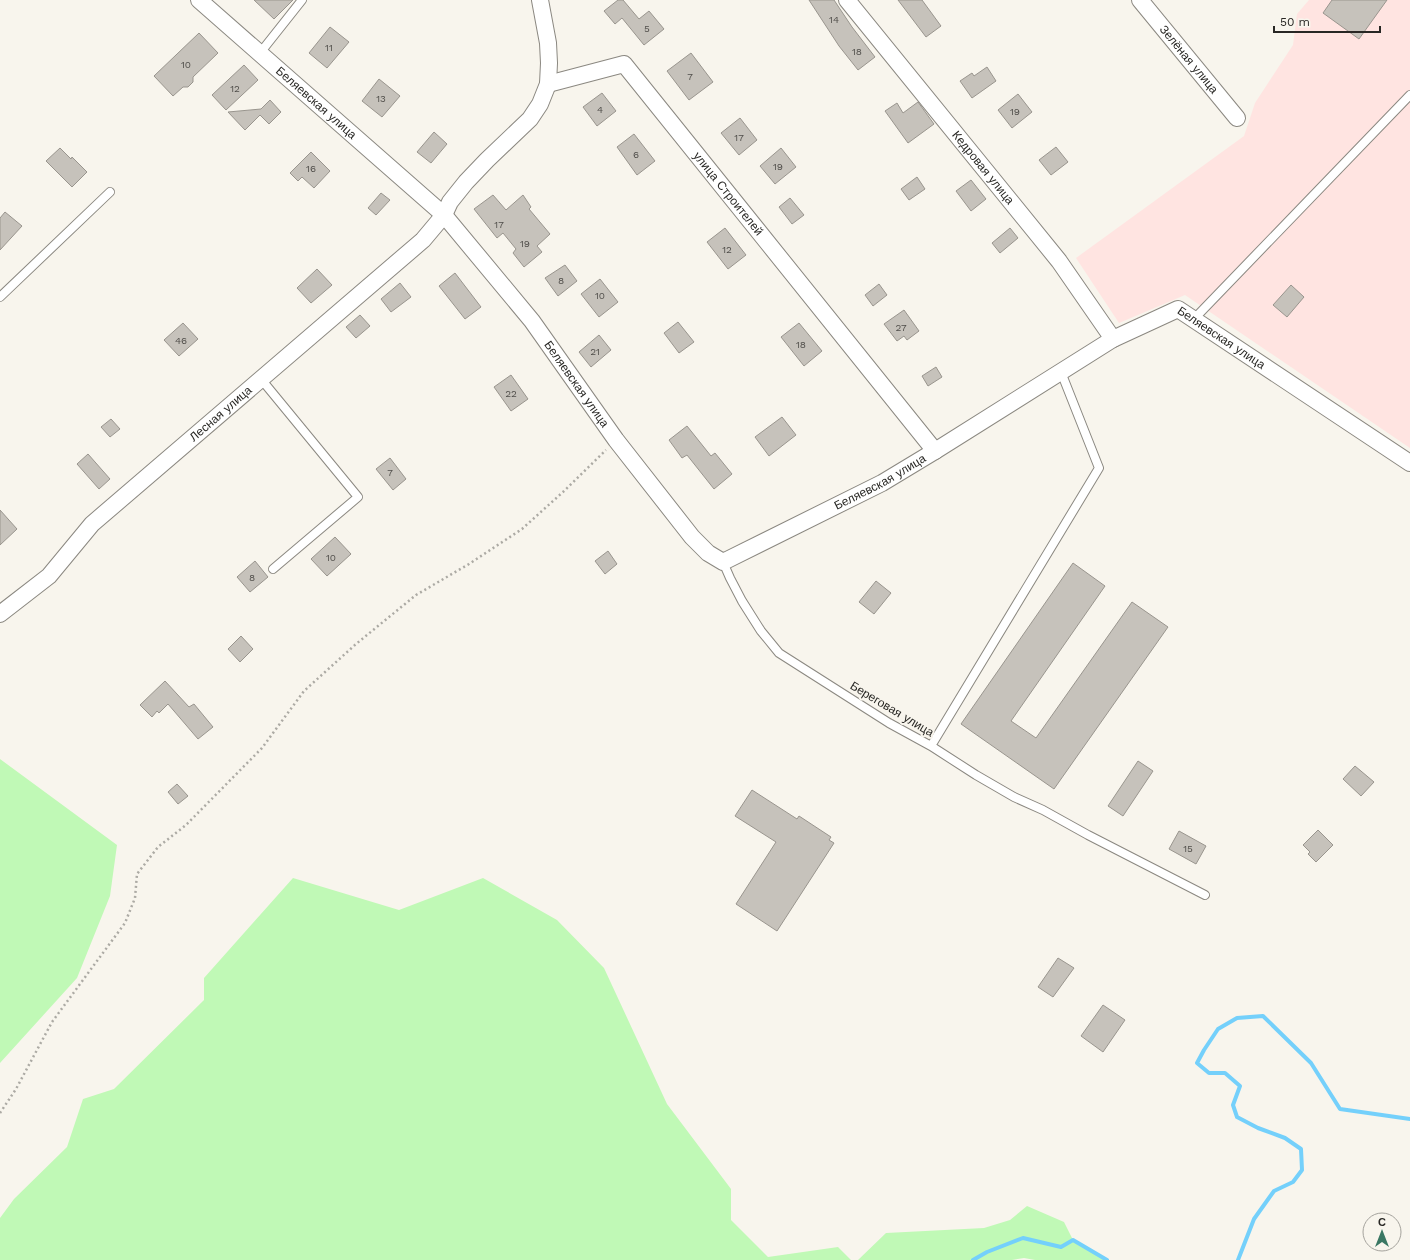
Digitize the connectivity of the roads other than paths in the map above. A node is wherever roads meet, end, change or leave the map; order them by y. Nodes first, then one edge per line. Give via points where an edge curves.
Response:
1 (198, 0) edge
2 (302, 0) edge
3 (540, 0) edge
4 (847, 0) edge
5 (1140, 0) edge
6 (260, 53) junction
7 (548, 84) junction
8 (1410, 95) edge
9 (1237, 118) dead end
10 (110, 192) dead end
11 (439, 210) junction
12 (0, 297) edge
13 (1193, 320) junction
14 (1113, 339) junction
15 (1061, 372) junction
16 (261, 379) junction
17 (935, 451) junction
18 (1410, 463) edge
19 (723, 562) junction
20 (273, 569) dead end
21 (0, 614) edge
22 (931, 746) junction
23 (1205, 895) dead end

1 - 6 street, Беляевская улица
2 - 6 lane
3 - 7 street via 548,43
4 - 14 street, Кедровая улица via 1059,261
5 - 9 street, Зелёная улица
6 - 11 street, Беляевская улица
7 - 11 street, Лесная улица via 530,120 487,160 450,202
7 - 17 street, улица Строителей via 624,64
8 - 13 lane
10 - 12 lane
11 - 16 street, Лесная улица via 423,240
11 - 19 street, Беляевская улица via 532,321 616,440 692,537 708,553
13 - 14 street, Беляевская улица via 1178,310
13 - 18 street, Беляевская улица
14 - 15 street, Беляевская улица
15 - 17 street, Беляевская улица
15 - 22 lane via 1099,468
16 - 20 lane via 358,497
16 - 21 street, Лесная улица via 92,524 49,576
17 - 19 street, Беляевская улица via 882,483
19 - 22 lane, Береговая улица via 742,601 778,653 889,723
22 - 23 lane, Береговая улица via 1014,797

